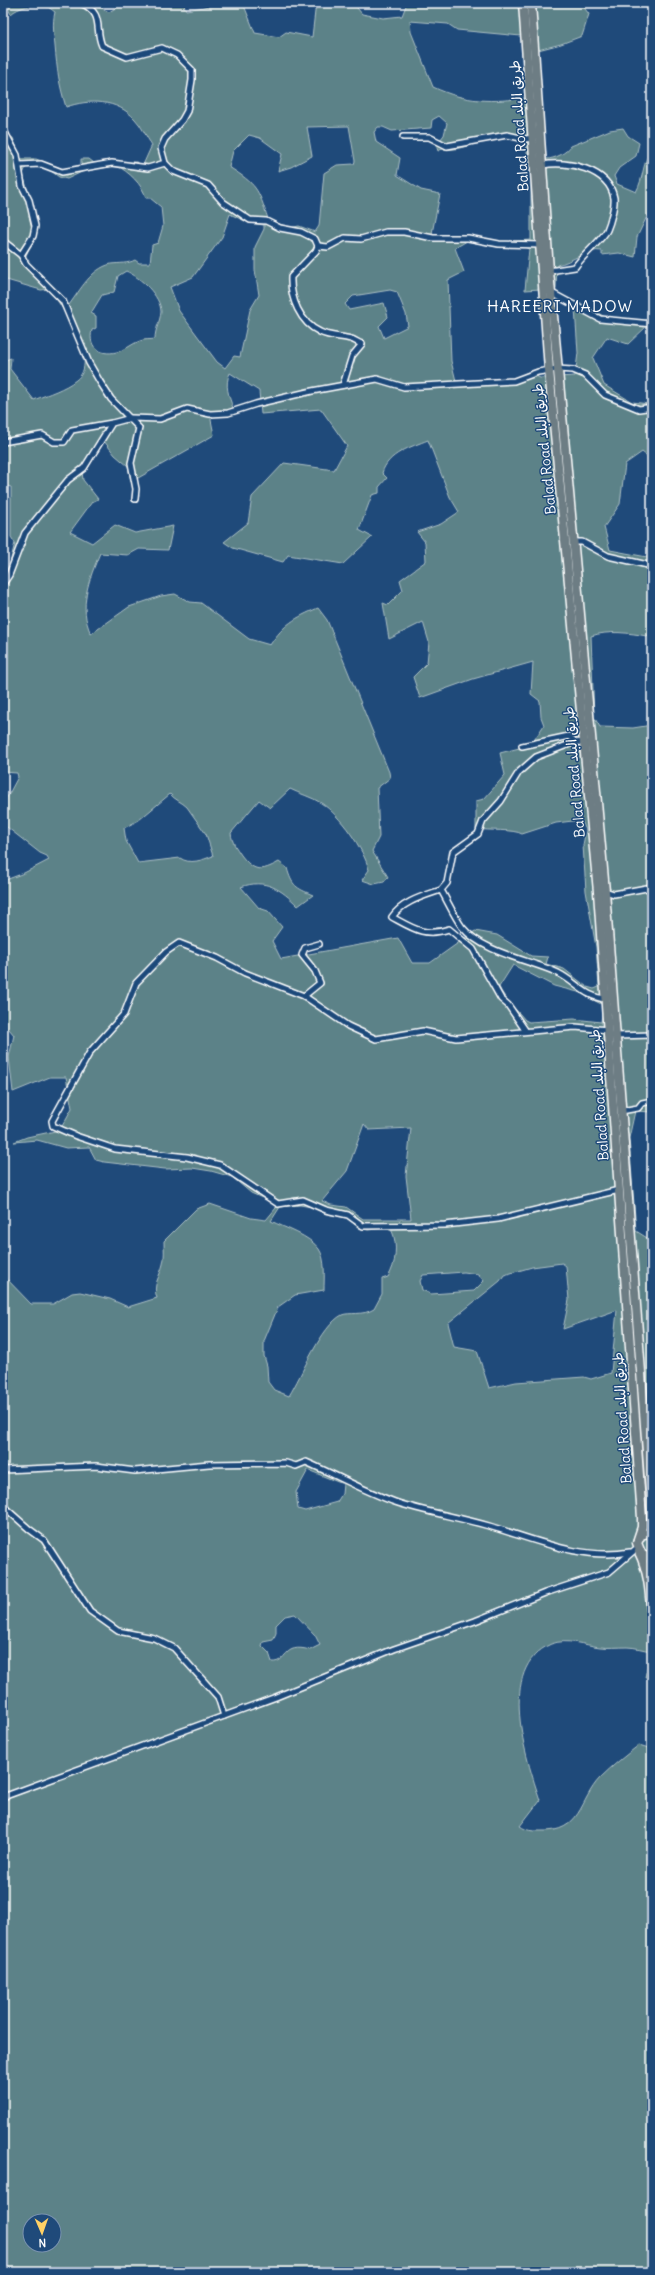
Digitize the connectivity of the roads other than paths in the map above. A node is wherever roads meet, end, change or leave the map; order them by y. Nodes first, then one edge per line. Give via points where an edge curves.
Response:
1 (81, 3) edge
2 (524, 3) edge
3 (532, 3) edge
4 (3, 129) edge
5 (403, 137) dead end
6 (534, 138) junction
7 (165, 163) junction
8 (19, 165) junction
9 (543, 165) junction
10 (3, 241) edge
11 (539, 245) junction
12 (318, 246) junction
13 (20, 256) junction
14 (549, 271) junction
15 (550, 292) junction
16 (652, 324) edge
17 (553, 370) junction
18 (343, 384) junction
19 (646, 408) dead end
20 (131, 418) junction
21 (112, 423) junction
22 (3, 442) edge
23 (135, 500) dead end
24 (573, 542) junction
25 (652, 566) edge
26 (3, 584) edge
27 (575, 742) junction
28 (588, 743) junction
29 (522, 746) dead end
30 (652, 887) edge
31 (441, 890) junction
32 (605, 891) junction
33 (319, 944) dead end
34 (304, 996) junction
35 (605, 999) junction
36 (525, 1030) junction
37 (608, 1030) junction
38 (652, 1035) edge
39 (616, 1036) junction
40 (652, 1101) edge
41 (621, 1111) junction
42 (619, 1190) junction
43 (3, 1470) edge
44 (3, 1506) edge
45 (652, 1519) edge
46 (652, 1532) edge
47 (638, 1538) junction
48 (635, 1550) junction
49 (652, 1558) edge
50 (652, 1621) edge
51 (224, 1716) junction
52 (3, 1797) edge

1 - 7 street via 89,7 99,21 102,46 127,57 162,48 177,54 192,70 187,111 161,148
2 - 6 highway, Balad Road طريق البلد
3 - 9 highway, Balad Road طريق البلد
4 - 8 street via 13,145
5 - 6 street via 429,137 447,146 507,135
6 - 11 highway, Balad Road طريق البلد
7 - 8 street via 148,168 112,163 62,172 41,164
7 - 12 street via 173,171 208,185 223,202 250,220 266,221 280,228 311,236
8 - 13 street via 22,186 29,200 35,226 33,236
9 - 14 highway, Balad Road طريق البلد
9 - 14 street via 552,163 579,167 598,175 610,187 614,199 606,232 588,249 575,267
10 - 13 street
11 - 12 street via 499,244 468,238 433,238 404,232 386,232 361,239 345,238 328,246
11 - 17 highway, Balad Road طريق البلد
12 - 18 street via 291,278 290,292 304,320 312,328 321,333 353,339 362,344 354,352
13 - 20 street via 63,301 96,376 111,399
14 - 15 highway, Balad Road طريق البلد
15 - 16 street via 600,319
15 - 17 highway, Balad Road طريق البلد
17 - 18 street via 538,372 514,381 404,387 376,379
17 - 19 street via 573,370 585,375 605,395 639,409
17 - 24 highway, Balad Road طريق البلد
17 - 28 highway, Balad Road طريق البلد
18 - 20 street via 228,413 210,414 187,409 160,418
20 - 21 street
20 - 23 street via 139,428 131,463 136,489
21 - 22 street via 72,430 64,442 54,442 42,435
21 - 26 street via 84,468 68,480 25,533 10,575
24 - 25 street via 582,542 608,556
24 - 28 highway, Balad Road طريق البلد
27 - 28 street
27 - 29 street via 569,736
27 - 31 street via 536,757 519,772 501,801 483,821 478,834 453,852 447,883
28 - 32 highway, Balad Road طريق البلد
28 - 35 highway, Balad Road طريق البلد
30 - 32 street via 614,894
31 - 35 street via 463,928 478,939 559,974 594,998
31 - 36 street via 398,909 392,917 416,930 435,934 450,929 473,949 501,999
32 - 39 highway, Balad Road طريق البلد
33 - 34 street via 305,948 302,955 315,971 320,983
34 - 36 street via 348,1026 376,1039 423,1031 456,1038
34 - 42 street via 179,943 166,952 136,982 124,1014 90,1052 52,1121 54,1126 115,1149 187,1157 220,1165 278,1204 302,1200 326,1210 348,1215 363,1226 445,1225 498,1219
35 - 37 highway, Balad Road طريق البلد
36 - 37 street via 575,1026
37 - 42 highway, Balad Road طريق البلد
38 - 39 street
39 - 41 highway, Balad Road طريق البلد
40 - 41 street via 642,1103 638,1108
41 - 45 highway, Balad Road طريق البلد
42 - 47 highway, Balad Road طريق البلد via 642,1518
43 - 48 street via 96,1466 135,1471 209,1464 286,1463 296,1466 306,1462 346,1479 367,1492 534,1541 577,1551 612,1555
44 - 51 street via 44,1540 90,1612 118,1632 154,1638 174,1648 218,1697
46 - 47 highway via 645,1532
47 - 48 highway, Balad Road طريق البلد
48 - 49 highway via 646,1558
48 - 50 highway via 646,1565
48 - 51 street via 609,1572 394,1649
51 - 52 street

